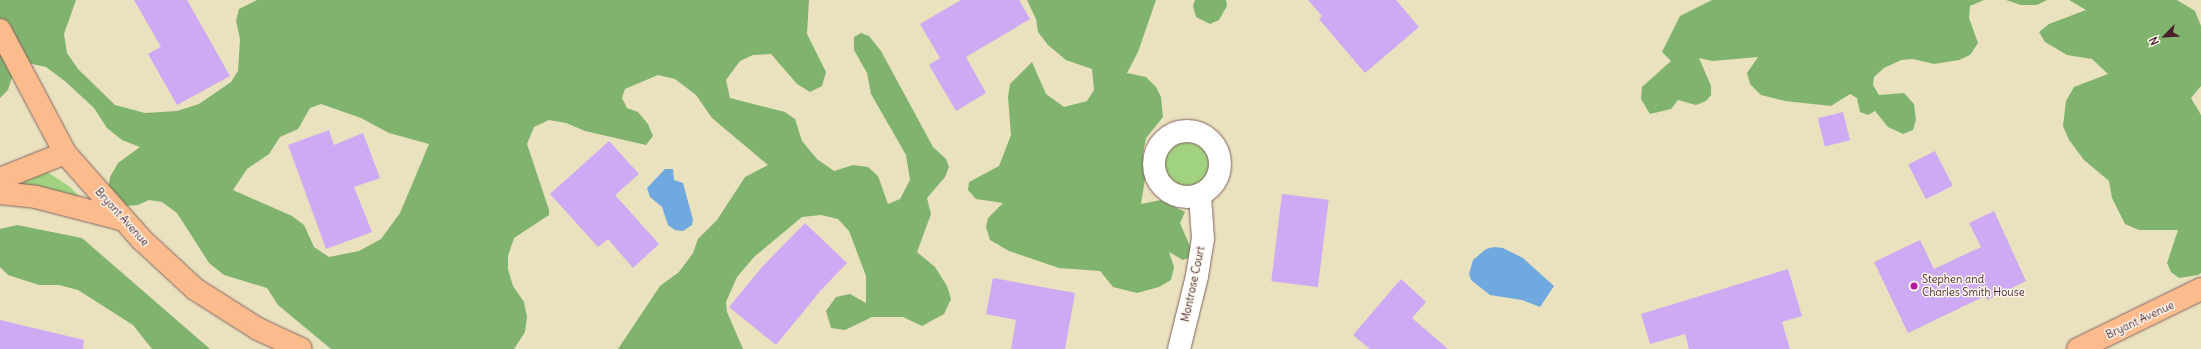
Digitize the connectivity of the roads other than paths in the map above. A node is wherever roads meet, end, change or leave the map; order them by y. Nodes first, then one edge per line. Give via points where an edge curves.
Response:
1 (0, 30) edge
2 (65, 153) junction
3 (0, 179) edge
4 (0, 193) edge
5 (1200, 195) dead end
6 (124, 220) junction
7 (2201, 289) edge
8 (301, 349) edge
9 (1179, 349) edge
10 (2078, 349) edge

1 - 2 main road, Bryant Avenue
2 - 3 main road
2 - 6 main road, Bryant Avenue
4 - 6 main road via 36,197
5 - 9 street, Montrose Court via 1203,238 1197,276
6 - 8 main road, Bryant Avenue via 171,269 195,289 258,329
7 - 10 main road, Bryant Avenue

